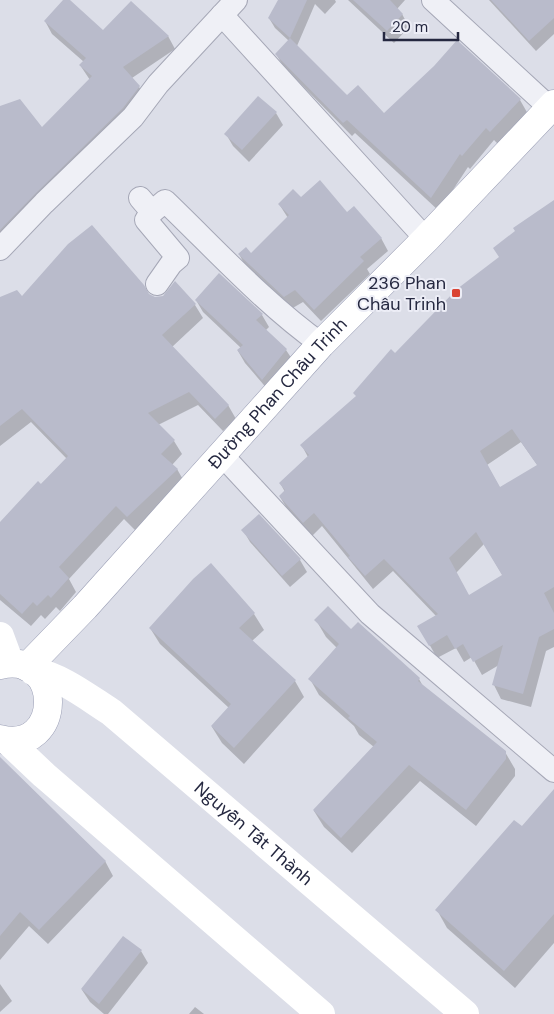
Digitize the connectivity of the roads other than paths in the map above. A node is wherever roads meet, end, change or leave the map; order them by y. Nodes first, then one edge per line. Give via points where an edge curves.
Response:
1 (434, 0) edge
2 (229, 7) edge
3 (552, 106) edge
4 (426, 239) junction
5 (0, 249) edge
6 (157, 284) dead end
7 (321, 344) junction
8 (222, 455) junction
9 (0, 636) edge
10 (12, 666) edge
11 (4, 740) edge
12 (554, 772) edge
13 (321, 1014) edge
14 (465, 1014) edge

1 - 3 street
2 - 4 street
2 - 5 street via 158,84 133,117
3 - 4 main road, Đường Phan Châu Trinh
4 - 7 main road, Đường Phan Châu Trinh
6 - 7 street via 178,258 146,220 146,205 165,201 274,306
7 - 8 main road, Đường Phan Châu Trinh
8 - 10 main road, Đường Phan Châu Trinh via 80,613
8 - 12 street via 370,614
9 - 10 main road
10 - 11 main road via 41,677 47,688 48,712 43,724 33,734 22,739
10 - 14 main road, Nguyễn Tất Thành via 48,674 111,712
11 - 13 main road

